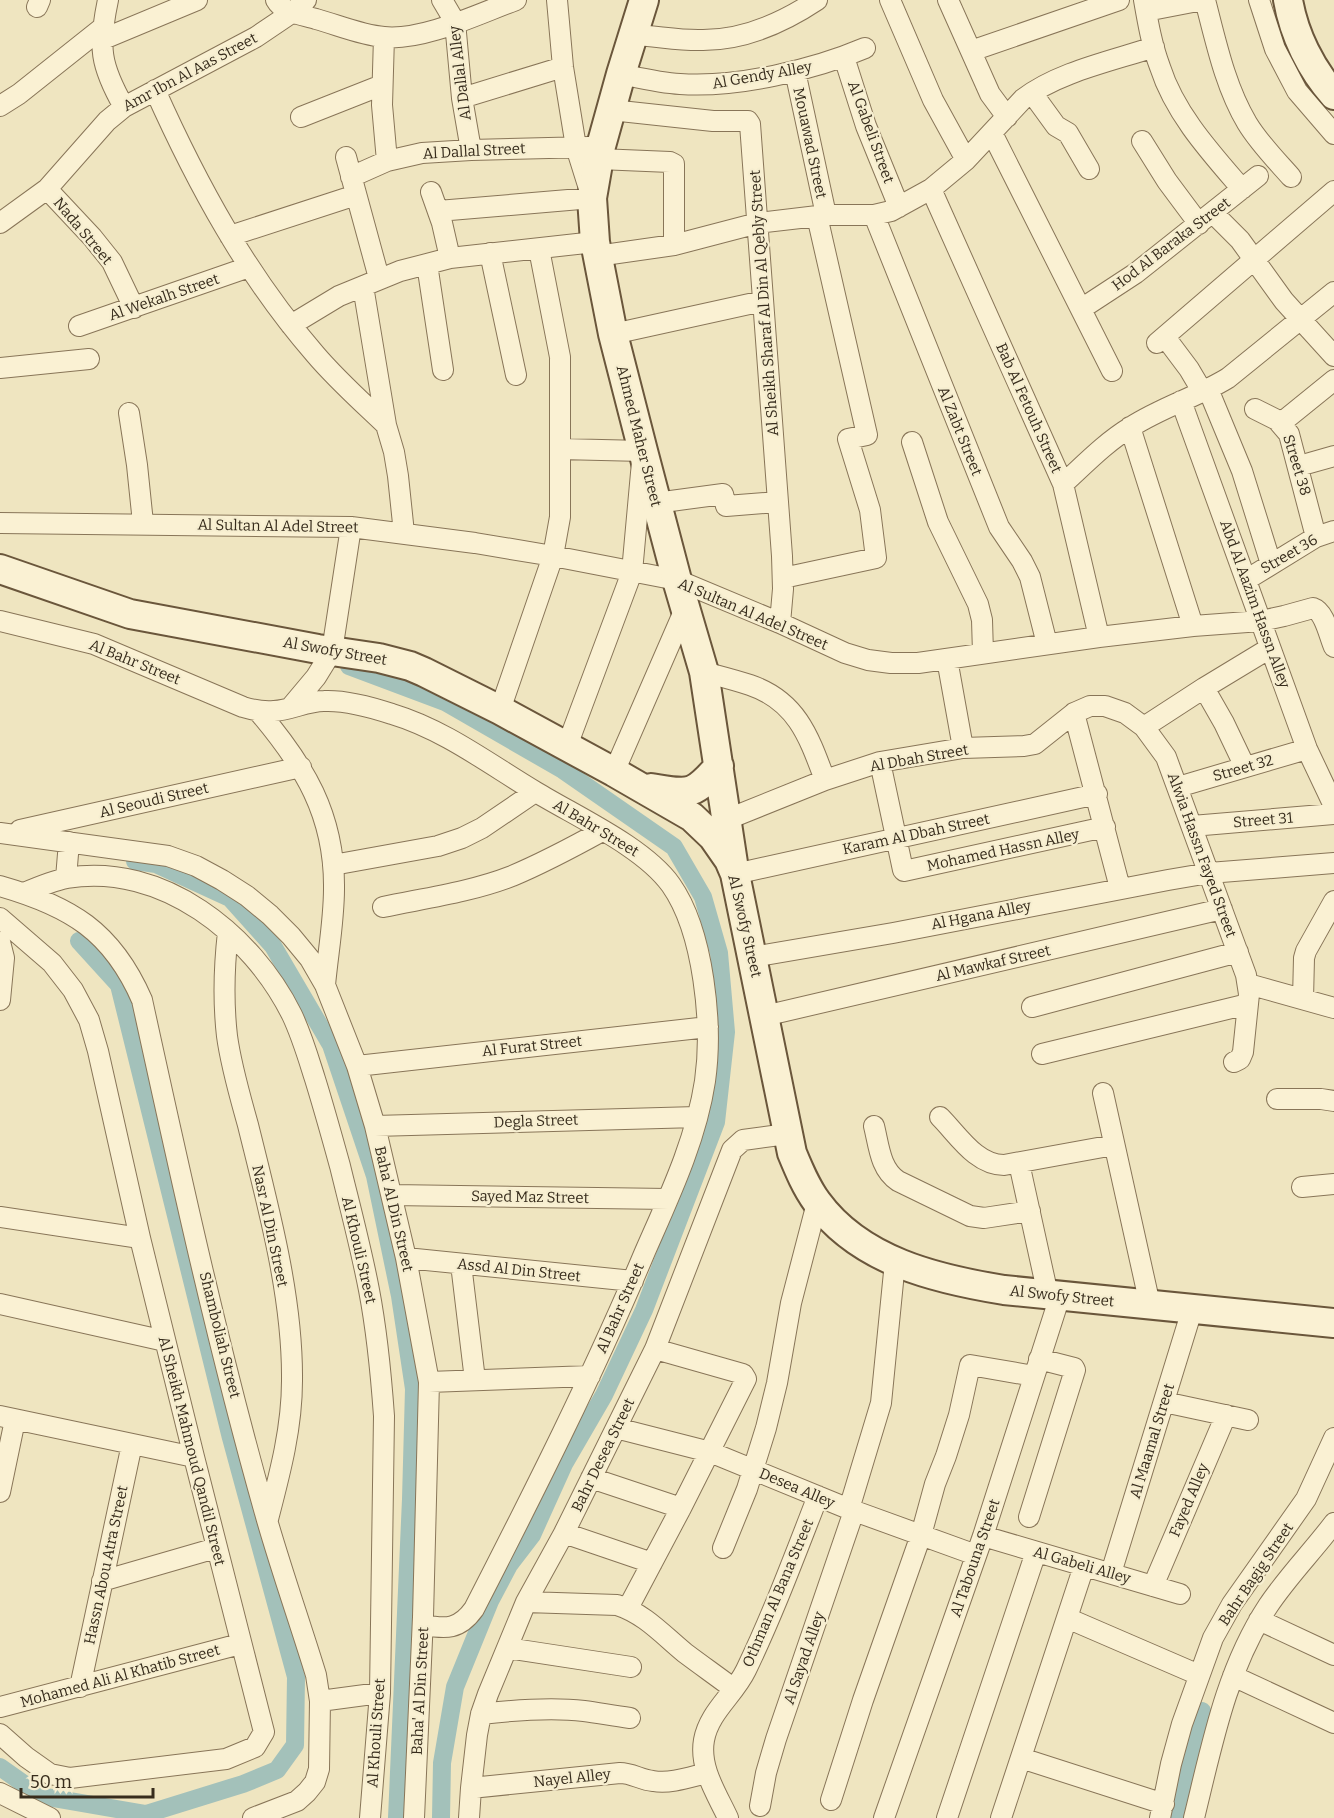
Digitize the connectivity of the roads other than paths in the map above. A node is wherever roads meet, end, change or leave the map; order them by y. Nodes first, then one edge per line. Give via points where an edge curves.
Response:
1 (108, 0) edge
2 (197, 0) edge
3 (276, 0) edge
4 (442, 0) edge
5 (516, 0) edge
6 (557, 0) edge
7 (644, 0) edge
8 (817, 0) edge
9 (890, 0) edge
10 (948, 0) edge
11 (1119, 0) edge
12 (1204, 0) edge
13 (1259, 0) edge
14 (1293, 1) edge
15 (171, 5) edge
16 (1145, 5) edge
17 (300, 6) edge
18 (793, 7) edge
19 (455, 22) junction
20 (102, 34) junction
21 (633, 35) junction
22 (384, 37) junction
23 (1154, 47) junction
24 (865, 48) dead end
25 (971, 51) junction
26 (844, 57) junction
27 (562, 67) junction
28 (795, 71) junction
29 (621, 74) junction
30 (382, 85) junction
31 (1330, 86) edge
32 (155, 90) junction
33 (1032, 93) junction
34 (462, 98) junction
35 (2, 101) edge
36 (124, 107) junction
37 (611, 110) junction
38 (301, 117) dead end
39 (1007, 117) junction
40 (992, 133) junction
41 (1334, 134) edge
42 (1142, 141) dead end
43 (471, 150) junction
44 (592, 151) junction
45 (346, 157) dead end
46 (966, 160) junction
47 (387, 161) junction
48 (1089, 170) dead end
49 (1258, 176) dead end
50 (1292, 177) dead end
51 (354, 186) junction
52 (47, 189) junction
53 (931, 189) junction
54 (1242, 189) junction
55 (1334, 191) edge
56 (431, 192) dead end
57 (592, 198) junction
58 (899, 207) junction
59 (438, 211) junction
60 (821, 215) junction
61 (874, 215) junction
62 (1206, 218) junction
63 (0, 223) edge
64 (758, 223) junction
65 (230, 236) junction
66 (674, 245) junction
67 (539, 249) junction
68 (596, 249) junction
69 (490, 253) junction
70 (450, 258) junction
71 (1254, 260) junction
72 (427, 264) junction
73 (249, 267) junction
74 (371, 282) junction
75 (1334, 292) edge
76 (763, 301) junction
77 (134, 308) junction
78 (1081, 309) junction
79 (1300, 320) junction
80 (291, 325) junction
81 (79, 326) dead end
82 (613, 334) junction
83 (1334, 356) edge
84 (89, 359) dead end
85 (0, 368) edge
86 (443, 370) dead end
87 (1112, 371) dead end
88 (516, 375) dead end
89 (1334, 381) edge
90 (1205, 390) junction
91 (1181, 401) junction
92 (1255, 409) dead end
93 (129, 412) dead end
94 (1281, 423) junction
95 (386, 425) junction
96 (1130, 427) junction
97 (912, 442) dead end
98 (561, 449) junction
99 (643, 451) junction
100 (1334, 456) edge
101 (1299, 466) junction
102 (1063, 484) junction
103 (778, 502) junction
104 (656, 503) junction
105 (0, 522) edge
106 (143, 523) junction
107 (351, 527) junction
108 (404, 533) junction
109 (1325, 534) edge
110 (553, 556) junction
111 (1271, 564) junction
112 (0, 569) edge
113 (632, 572) junction
114 (783, 578) junction
115 (677, 580) junction
116 (1246, 580) junction
117 (686, 609) junction
118 (0, 621) edge
119 (1261, 621) junction
120 (780, 623) junction
121 (1193, 626) junction
122 (1099, 637) junction
123 (1047, 644) junction
124 (1334, 647) edge
125 (1270, 648) junction
126 (332, 651) junction
127 (984, 653) junction
128 (947, 659) junction
129 (704, 672) junction
130 (1204, 688) junction
131 (290, 708) junction
132 (500, 710) junction
133 (258, 711) junction
134 (1074, 713) junction
135 (1144, 727) junction
136 (567, 746) junction
137 (963, 748) junction
138 (1307, 749) junction
139 (880, 762) junction
140 (719, 766) junction
141 (301, 767) junction
142 (1245, 767) junction
143 (626, 779) junction
144 (825, 780) junction
145 (1178, 787) junction
146 (536, 792) junction
147 (1097, 794) junction
148 (1332, 796) edge
149 (1334, 813) edge
150 (728, 819) junction
151 (1192, 826) junction
152 (1106, 827) junction
153 (602, 831) junction
154 (3, 833) edge
155 (896, 838) junction
156 (69, 842) junction
157 (1334, 863) edge
158 (333, 865) junction
159 (1209, 873) junction
160 (735, 874) junction
161 (66, 878) junction
162 (0, 886) edge
163 (1120, 888) junction
164 (24, 893) junction
165 (1334, 901) edge
166 (383, 907) dead end
167 (1222, 909) junction
168 (0, 918) edge
169 (1328, 923) edge
170 (228, 932) junction
171 (0, 942) edge
172 (1238, 952) junction
173 (753, 957) junction
174 (1248, 984) junction
175 (325, 985) junction
176 (1303, 999) junction
177 (0, 1000) edge
178 (1248, 1004) junction
179 (1032, 1007) dead end
180 (1334, 1008) edge
181 (764, 1016) junction
182 (708, 1027) junction
183 (1042, 1054) dead end
184 (1234, 1062) dead end
185 (357, 1066) junction
186 (1103, 1093) dead end
187 (1277, 1099) dead end
188 (1334, 1101) edge
189 (697, 1117) junction
190 (940, 1117) dead end
191 (375, 1126) junction
192 (874, 1126) dead end
193 (787, 1134) junction
194 (1114, 1145) junction
195 (1019, 1163) junction
196 (1334, 1184) edge
197 (1302, 1187) dead end
198 (392, 1195) junction
199 (668, 1199) junction
200 (817, 1203) junction
201 (1030, 1211) junction
202 (0, 1217) edge
203 (140, 1238) junction
204 (406, 1258) junction
205 (895, 1262) junction
206 (461, 1264) junction
207 (633, 1281) junction
208 (1054, 1295) junction
209 (0, 1304) edge
210 (1150, 1305) junction
211 (1192, 1310) junction
212 (1334, 1323) edge
213 (165, 1341) junction
214 (655, 1350) junction
215 (1037, 1367) junction
216 (590, 1376) junction
217 (475, 1380) junction
218 (429, 1382) junction
219 (1164, 1402) junction
220 (1226, 1415) junction
221 (7, 1418) edge
222 (1248, 1420) dead end
223 (616, 1428) junction
224 (1334, 1438) edge
225 (132, 1444) junction
226 (710, 1452) junction
227 (194, 1457) junction
228 (753, 1469) junction
229 (591, 1478) junction
230 (0, 1492) edge
231 (818, 1496) junction
232 (681, 1508) junction
233 (851, 1510) junction
234 (1029, 1517) dead end
235 (267, 1520) junction
236 (1334, 1522) edge
237 (564, 1533) junction
238 (921, 1535) junction
239 (983, 1536) junction
240 (216, 1548) junction
241 (723, 1548) dead end
242 (1036, 1552) junction
243 (976, 1556) junction
244 (1263, 1560) junction
245 (652, 1563) junction
246 (1084, 1566) junction
247 (1111, 1573) junction
248 (1291, 1575) junction
249 (102, 1581) junction
250 (1153, 1586) junction
251 (1180, 1594) dead end
252 (526, 1602) junction
253 (628, 1608) junction
254 (1067, 1617) junction
255 (1259, 1620) junction
256 (423, 1625) junction
257 (240, 1644) junction
258 (507, 1648) junction
259 (1334, 1654) edge
260 (631, 1667) dead end
261 (1233, 1676) junction
262 (1197, 1681) junction
263 (80, 1687) junction
264 (734, 1689) junction
265 (380, 1693) junction
266 (1224, 1698) junction
267 (320, 1701) junction
268 (0, 1707) edge
269 (481, 1714) junction
270 (630, 1718) dead end
271 (1334, 1723) edge
272 (0, 1734) edge
273 (1021, 1758) junction
274 (707, 1773) junction
275 (471, 1788) junction
276 (0, 1793) edge
277 (831, 1800) dead end
278 (760, 1806) dead end
279 (1162, 1811) edge
280 (50, 1818) edge
281 (253, 1818) edge
282 (370, 1818) edge
283 (414, 1818) edge
284 (469, 1818) edge
285 (728, 1818) edge
286 (884, 1818) edge
287 (948, 1818) edge
288 (1001, 1818) edge
289 (1194, 1818) edge

1 - 20 street
2 - 15 street
3 - 17 street via 279,5
4 - 19 street, Al Dallal Alley
5 - 19 street
6 - 27 street
7 - 21 street, Ahmed Maher Street
8 - 18 street
9 - 46 street via 933,100
10 - 25 street
11 - 25 street
12 - 16 street
12 - 50 street via 1238,107 1260,141
13 - 41 street via 1275,49 1297,91
14 - 31 street via 1297,32 1308,58
15 - 20 street
16 - 23 street
17 - 22 street
17 - 32 street, Amr Ibn Al Aas Street via 238,48
18 - 21 street via 779,22 748,33 705,40
19 - 22 street via 417,35
19 - 34 street, Al Dallal Alley
20 - 35 street
20 - 36 street via 107,75
21 - 29 street, Ahmed Maher Street
22 - 30 street
23 - 33 street via 1060,78
23 - 54 street via 1172,95 1203,144
24 - 26 street, Al Gendy Alley
25 - 39 street via 990,94
26 - 28 street, Al Gendy Alley
26 - 58 street, Al Gabeli Street via 866,126
27 - 34 street
27 - 44 street
28 - 29 street, Al Gendy Alley via 702,85
28 - 60 street, Mouawad Street
29 - 37 street, Ahmed Maher Street
30 - 38 street
30 - 47 street
32 - 36 street, Amr Ibn Al Aas Street
32 - 65 street via 179,144
33 - 39 street
33 - 48 street via 1058,127 1068,133
34 - 43 street, Al Dallal Alley
36 - 52 street, Amr Ibn Al Aas Street
37 - 44 street, Ahmed Maher Street
37 - 64 street, Al Sheikh Sharaf Al Din Al Qebly Street via 750,122
39 - 40 street
40 - 46 street
40 - 78 street
42 - 62 street via 1167,181
43 - 44 street, Al Dallal Street
43 - 47 street, Al Dallal Street via 422,153
44 - 57 street, Ahmed Maher Street
44 - 66 street, Al Dallal Street via 673,162
45 - 51 street
46 - 53 street
47 - 51 street, Al Dallal Street
49 - 54 street, Hod Al Baraka Street
51 - 65 street, Al Dallal Street
51 - 74 street
52 - 63 street, Amr Ibn Al Aas Street
52 - 77 street, Nada Street via 112,262
53 - 58 street
53 - 102 street, Bab Al Fetouh Street
54 - 62 street, Hod Al Baraka Street
55 - 71 street
56 - 59 street
57 - 59 street
57 - 68 street, Ahmed Maher Street
58 - 61 street
59 - 70 street
60 - 61 street
60 - 64 street
60 - 114 street, Mouawad Street via 867,435 848,439 870,510 876,558
61 - 123 street, Al Zabt Street via 999,527 1030,576
62 - 71 street via 1230,228
62 - 78 street, Hod Al Baraka Street via 1137,273
64 - 66 street
64 - 76 street, Al Sheikh Sharaf Al Din Al Qebly Street
65 - 73 street
66 - 68 street
67 - 68 street
67 - 69 street
67 - 98 street via 560,357
68 - 82 street, Ahmed Maher Street
69 - 70 street
69 - 88 street
70 - 72 street
71 - 79 street
71 - 90 street via 1161,340
72 - 74 street
72 - 86 street
73 - 77 street, Al Wekalh Street
73 - 80 street
74 - 80 street
74 - 95 street
75 - 79 street
76 - 82 street
76 - 103 street, Al Sheikh Sharaf Al Din Al Qebly Street
77 - 81 street, Al Wekalh Street
78 - 87 street
79 - 83 street
79 - 90 street via 1228,378
80 - 95 street
82 - 99 street, Ahmed Maher Street
84 - 85 street
89 - 94 street
90 - 91 street
90 - 111 street via 1242,471
91 - 96 street
91 - 116 street, Abd Al Aazim Hassn Alley
92 - 94 street, Street 38
93 - 106 street
94 - 101 street, Street 38 via 1292,440
95 - 108 street via 398,476
96 - 102 street
96 - 121 street
97 - 127 street via 938,522 978,604
98 - 99 street
98 - 110 street via 560,517
99 - 104 street, Ahmed Maher Street
99 - 113 street
100 - 101 street
101 - 109 street, Street 38
102 - 122 street, Bab Al Fetouh Street
103 - 104 street via 726,506 723,494
103 - 114 street, Al Sheikh Sharaf Al Din Al Qebly Street
104 - 115 street, Ahmed Maher Street
105 - 106 street, Al Sultan Al Adel Street
106 - 107 street, Al Sultan Al Adel Street
107 - 108 street, Al Sultan Al Adel Street
107 - 126 street
108 - 110 street, Al Sultan Al Adel Street
109 - 111 street, Street 36
110 - 113 street, Al Sultan Al Adel Street
110 - 132 street
111 - 116 street, Street 36
112 - 126 street, Al Swofy Street via 130,614
113 - 115 street, Al Sultan Al Adel Street
113 - 136 street
114 - 120 street, Al Sheikh Sharaf Al Din Al Qebly Street
115 - 117 street, Ahmed Maher Street
115 - 120 street, Al Sultan Al Adel Street
116 - 119 street, Abd Al Aazim Hassn Alley
117 - 129 street, Ahmed Maher Street
117 - 143 street
118 - 133 street, Al Bahr Street via 94,644
119 - 121 street, Al Sultan Al Adel Street
119 - 124 street, Al Sultan Al Adel Street via 1316,608
119 - 125 street, Abd Al Aazim Hassn Alley
120 - 128 street, Al Sultan Al Adel Street via 868,660 909,663
121 - 122 street, Al Sultan Al Adel Street
122 - 123 street, Al Sultan Al Adel Street
123 - 127 street, Al Sultan Al Adel Street
125 - 130 street
125 - 138 street, Abd Al Aazim Hassn Alley
126 - 131 street
126 - 132 street, Al Swofy Street via 410,666
127 - 128 street, Al Sultan Al Adel Street
128 - 137 street
129 - 140 street, Ahmed Maher Street
129 - 144 street via 768,692 783,703 804,727
130 - 135 street
130 - 142 street
131 - 133 street, Al Bahr Street
131 - 146 street, Al Bahr Street via 342,701 392,714 454,740
132 - 136 street, Al Swofy Street
133 - 141 street
134 - 135 street, Alwia Hassn Fayed Street via 1090,706 1105,706 1125,713
134 - 137 street, Al Dbah Street via 1035,744
134 - 147 street
135 - 145 street, Alwia Hassn Fayed Street via 1166,757
136 - 143 street, Al Swofy Street
137 - 139 street, Al Dbah Street
138 - 142 street, Street 32
138 - 148 street, Abd Al Aazim Hassn Alley
139 - 144 street, Al Dbah Street
139 - 155 street
140 - 143 street via 699,788 689,792
140 - 150 street, Ahmed Maher Street
141 - 154 street, Al Seoudi Street
141 - 158 street via 323,814
142 - 145 street, Street 32
143 - 160 street, Al Swofy Street via 703,826
144 - 150 street, Al Dbah Street
145 - 151 street, Alwia Hassn Fayed Street
146 - 153 street, Al Bahr Street
146 - 158 street via 462,838
147 - 152 street
147 - 155 street, Karam Al Dbah Street
149 - 151 street, Street 31
150 - 160 street, Ahmed Maher Street
151 - 159 street, Alwia Hassn Fayed Street
152 - 155 street, Mohamed Hassn Alley via 906,871 902,869
152 - 163 street
153 - 166 street via 511,876
153 - 182 street, Al Bahr Street via 654,866 682,903 702,977
154 - 156 street, Baha' Al Din Street
155 - 160 street, Karam Al Dbah Street
156 - 161 street
156 - 175 street, Baha' Al Din Street via 168,856 222,880 248,896 291,936
157 - 159 street, Al Hgana Alley
158 - 175 street
159 - 163 street, Al Hgana Alley
159 - 167 street, Alwia Hassn Fayed Street
160 - 173 street, Al Swofy Street
161 - 164 street, Al Khouli Street
161 - 170 street, Al Khouli Street via 113,877 144,883 195,906
162 - 164 street, Shamboliah Street
163 - 173 street, Al Hgana Alley
164 - 235 street, Shamboliah Street via 66,911 104,939 120,958 142,1000 183,1185
165 - 169 street
167 - 172 street, Alwia Hassn Fayed Street
167 - 181 street, Al Mawkaf Street
168 - 203 street, Al Sheikh Mahmoud Qandil Street via 52,963 89,1020
169 - 176 street via 1309,944 1304,958
170 - 235 street, Nasr Al Din Street via 224,967 227,1038 272,1224 291,1352 288,1433
170 - 265 street, Al Khouli Street via 277,988 304,1044 330,1127 369,1290 384,1416
171 - 177 street via 4,958
172 - 174 street, Alwia Hassn Fayed Street
172 - 179 street
173 - 181 street, Al Swofy Street
174 - 176 street
174 - 178 street, Alwia Hassn Fayed Street
175 - 185 street, Baha' Al Din Street
176 - 180 street
178 - 183 street
178 - 184 street, Alwia Hassn Fayed Street via 1243,1052
181 - 193 street, Al Swofy Street
182 - 185 street, Al Furat Street
182 - 189 street, Al Bahr Street via 708,1055
185 - 191 street, Baha' Al Din Street
186 - 194 street
187 - 188 street
189 - 191 street, Degla Street
189 - 199 street, Al Bahr Street
190 - 195 street via 986,1162
191 - 198 street, Baha' Al Din Street
192 - 201 street via 885,1169 898,1181 970,1216 984,1218
193 - 200 street, Al Swofy Street via 802,1178
193 - 214 street, Bahr Desea Street via 743,1140 732,1150
194 - 195 street
194 - 210 street
195 - 201 street
196 - 197 street
198 - 199 street, Sayed Maz Street
198 - 204 street, Baha' Al Din Street
199 - 207 street, Al Bahr Street
200 - 205 street, Al Swofy Street via 839,1227
200 - 228 street via 791,1303 769,1417
201 - 208 street
202 - 203 street
203 - 213 street, Al Sheikh Mahmoud Qandil Street
204 - 206 street, Assd Al Din Street
204 - 218 street, Baha' Al Din Street
205 - 208 street, Al Swofy Street via 967,1284
205 - 233 street, Al Sayad Alley via 881,1403
206 - 207 street, Assd Al Din Street
206 - 217 street
207 - 216 street, Al Bahr Street
208 - 210 street, Al Swofy Street
208 - 215 street, Al Tabouna Street
209 - 213 street
210 - 211 street, Al Swofy Street
211 - 212 street, Al Swofy Street
211 - 219 street, Al Maamal Street
213 - 227 street, Al Sheikh Mahmoud Qandil Street
214 - 223 street, Bahr Desea Street
214 - 226 street via 746,1376
215 - 234 street via 1075,1370
215 - 238 street via 970,1365 959,1415
215 - 239 street, Al Tabouna Street
216 - 217 street
216 - 256 street, Al Bahr Street via 469,1617 452,1627
217 - 218 street
218 - 256 street, Baha' Al Din Street
219 - 220 street
219 - 247 street, Al Maamal Street
220 - 222 street
220 - 250 street, Fayed Alley
221 - 225 street
221 - 230 street
223 - 226 street, Desea Alley
223 - 229 street, Bahr Desea Street
224 - 244 street, Bahr Bagig Street via 1306,1499
225 - 227 street
225 - 249 street, Hassn Abou Atra Street
226 - 228 street, Desea Alley
226 - 232 street
227 - 240 street, Al Sheikh Mahmoud Qandil Street
228 - 231 street, Desea Alley
228 - 241 street
229 - 232 street
229 - 237 street, Bahr Desea Street
231 - 233 street, Desea Alley
231 - 264 street, Othman Al Bana Street via 774,1609
232 - 245 street
233 - 238 street, Desea Alley
233 - 278 street, Al Sayad Alley via 776,1739
235 - 267 street, Shamboliah Street via 316,1675
236 - 248 street, Bahr Bagig Street
237 - 245 street
237 - 252 street, Bahr Desea Street
238 - 243 street, Desea Alley
238 - 277 street
239 - 242 street, Al Gabeli Alley
239 - 243 street, Al Tabouna Street
240 - 249 street
240 - 257 street, Al Sheikh Mahmoud Qandil Street
242 - 246 street, Al Gabeli Alley
242 - 287 street
243 - 286 street, Al Tabouna Street
244 - 248 street
244 - 262 street, Bahr Bagig Street via 1222,1621
245 - 253 street
246 - 247 street, Al Gabeli Alley
246 - 254 street
247 - 250 street, Al Gabeli Alley
248 - 255 street, Bahr Bagig Street
249 - 263 street, Hassn Abou Atra Street
250 - 251 street, Al Gabeli Alley
252 - 253 street
252 - 258 street, Bahr Desea Street
253 - 264 street
254 - 262 street
254 - 273 street
255 - 259 street
255 - 261 street, Bahr Bagig Street
256 - 283 street, Baha' Al Din Street
257 - 263 street, Mohamed Ali Al Khatib Street
257 - 272 street, Al Sheikh Mahmoud Qandil Street via 264,1732 255,1747 226,1759 70,1778 50,1774
258 - 260 street
258 - 269 street, Bahr Desea Street
261 - 266 street, Bahr Bagig Street
261 - 271 street
262 - 266 street
262 - 279 street, Bahr Bagig Street via 1171,1764
263 - 268 street, Mohamed Ali Al Khatib Street
264 - 274 street, Othman Al Bana Street via 708,1726 704,1742
265 - 267 street
265 - 282 street, Al Khouli Street
266 - 289 street, Bahr Bagig Street
267 - 281 street, Shamboliah Street via 319,1769 315,1782 297,1801
269 - 270 street via 563,1710
269 - 275 street, Bahr Desea Street
273 - 279 street
273 - 288 street
274 - 275 street, Nayel Alley via 666,1782 620,1773
274 - 285 street, Othman Al Bana Street
275 - 284 street, Bahr Desea Street
276 - 280 street

